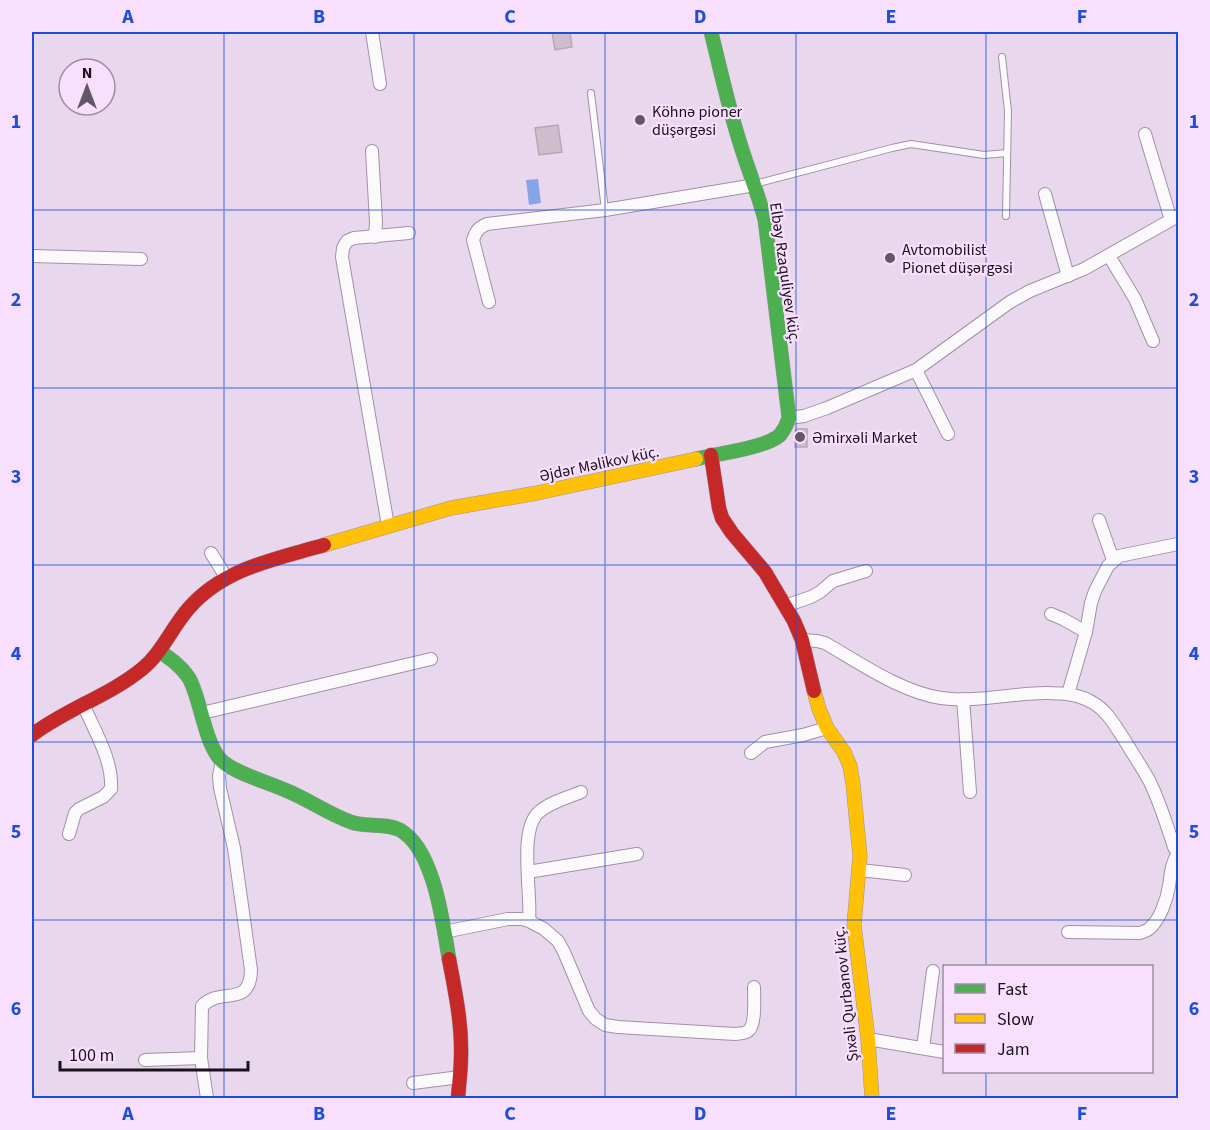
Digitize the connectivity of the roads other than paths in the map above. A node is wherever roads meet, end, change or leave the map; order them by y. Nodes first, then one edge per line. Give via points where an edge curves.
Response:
1 (372, 32) edge
2 (711, 32) edge
3 (1002, 57) dead end
4 (380, 84) dead end
5 (591, 93) dead end
6 (1145, 134) dead end
7 (372, 151) dead end
8 (1007, 153) junction
9 (755, 185) junction
10 (1045, 194) dead end
11 (605, 210) junction
12 (1006, 216) dead end
13 (1175, 218) edge
14 (409, 233) dead end
15 (375, 237) junction
16 (1109, 255) junction
17 (32, 256) edge
18 (141, 259) dead end
19 (1068, 276) junction
20 (489, 302) dead end
21 (1153, 341) dead end
22 (916, 370) junction
23 (789, 418) junction
24 (948, 434) dead end
25 (711, 455) junction
26 (1099, 520) dead end
27 (388, 526) junction
28 (1179, 544) edge
29 (210, 553) dead end
30 (1113, 560) junction
31 (866, 571) dead end
32 (226, 577) junction
33 (785, 606) junction
34 (1051, 614) dead end
35 (1086, 632) junction
36 (802, 640) junction
37 (159, 651) junction
38 (431, 659) dead end
39 (1068, 694) junction
40 (963, 699) junction
41 (83, 704) junction
42 (202, 713) junction
43 (828, 728) junction
44 (32, 735) edge
45 (751, 753) dead end
46 (222, 761) junction
47 (581, 792) dead end
48 (970, 792) dead end
49 (69, 834) dead end
50 (1178, 853) edge
51 (637, 854) dead end
52 (860, 870) junction
53 (528, 872) junction
54 (905, 875) dead end
55 (529, 921) junction
56 (444, 932) junction
57 (1068, 932) dead end
58 (933, 970) dead end
59 (754, 987) dead end
60 (868, 1039) junction
61 (923, 1048) junction
62 (943, 1052) edge
63 (201, 1058) junction
64 (145, 1059) dead end
65 (460, 1077) junction
66 (413, 1083) dead end
67 (207, 1098) edge
68 (458, 1098) edge
69 (872, 1098) edge

1 - 4 street
2 - 9 street, Elbəy Rzaquliyev küç.
3 - 8 lane via 1008,111
5 - 11 lane
6 - 13 street
7 - 15 street
8 - 9 lane via 984,155 911,144
8 - 12 lane
9 - 11 street
9 - 23 street, Elbəy Rzaquliyev küç. via 765,220
10 - 19 street
11 - 20 street via 480,227 473,240
13 - 16 street
14 - 15 street
15 - 27 street via 347,241 342,257
16 - 19 street
16 - 21 street via 1135,299
17 - 18 street
19 - 22 street via 1010,302
22 - 23 street via 828,408
22 - 24 street
23 - 25 street, Əjdər Məlikov küç. via 781,435 770,441
25 - 27 street, Əjdər Məlikov küç. via 537,494 451,508
25 - 33 street, Şıxəli Qurbanov küç. via 722,518 765,572
26 - 30 street
27 - 32 street, Əjdər Məlikov küç.
28 - 30 street
29 - 32 street
30 - 35 street via 1095,591
31 - 33 street via 833,580 811,597
32 - 37 street, Əjdər Məlikov küç. via 198,597
33 - 36 street, Şıxəli Qurbanov küç.
34 - 35 street
35 - 39 street
36 - 40 street via 817,640 901,686 943,698
36 - 43 street, Şıxəli Qurbanov küç. via 819,709
37 - 41 street, Əjdər Məlikov küç. via 131,678
37 - 42 street via 184,671
38 - 42 street
39 - 40 street
39 - 50 street via 1095,704 1111,719 1150,783
40 - 48 street
41 - 44 street, Əjdər Məlikov küç.
41 - 49 street via 107,762 111,789 78,809
42 - 46 street via 214,750
43 - 45 street via 765,742
43 - 52 street, Şıxəli Qurbanov küç. via 844,752 854,784
46 - 56 street via 348,821 387,826 411,839 432,881
46 - 63 street via 220,788 234,848 251,981 244,992 213,998 202,1006
47 - 53 street via 549,805 533,818 528,834
50 - 57 street via 1162,910 1148,929 1140,933
51 - 53 street
52 - 54 street
52 - 60 street, Şıxəli Qurbanov küç. via 854,926
53 - 55 street
55 - 56 street via 508,920
55 - 59 street via 558,941 589,1011 605,1025 746,1032 753,1023
56 - 65 street via 460,1029
58 - 61 street
60 - 61 street
60 - 69 street, Şıxəli Qurbanov küç.
61 - 62 street
63 - 64 street
63 - 67 street
65 - 66 street
65 - 68 street

